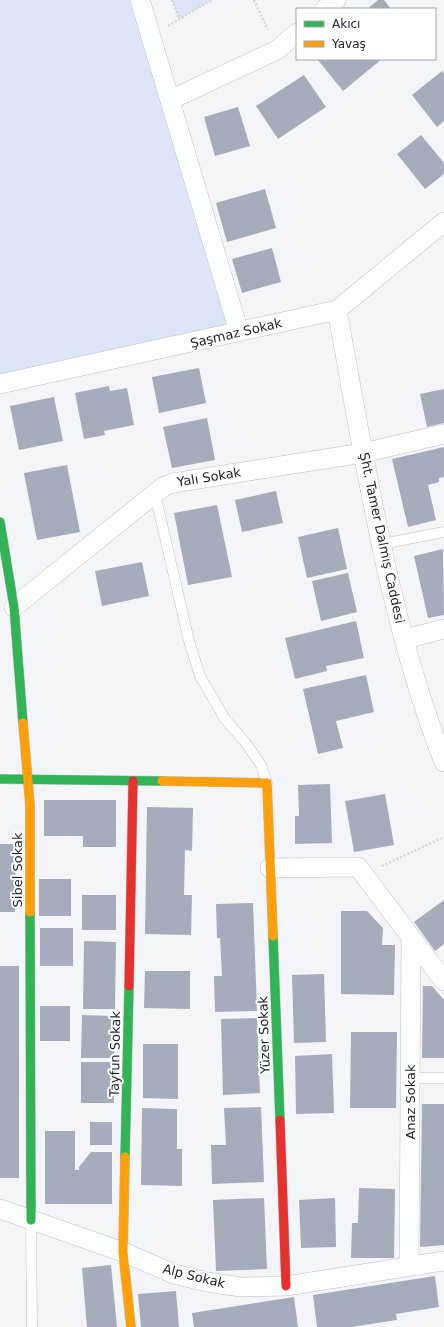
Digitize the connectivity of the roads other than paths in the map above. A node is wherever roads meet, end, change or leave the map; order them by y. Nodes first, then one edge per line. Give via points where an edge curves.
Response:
1 (140, 0) edge
2 (336, 0) edge
3 (327, 8) edge
4 (296, 34) edge
5 (170, 100) junction
6 (444, 222) edge
7 (337, 310) junction
8 (239, 332) junction
9 (0, 384) edge
10 (444, 434) edge
11 (363, 453) junction
12 (154, 494) junction
13 (0, 522) edge
14 (444, 532) edge
15 (382, 544) junction
16 (14, 608) junction
17 (444, 629) edge
18 (404, 639) junction
19 (444, 762) edge
20 (0, 779) edge
21 (28, 779) junction
22 (133, 781) junction
23 (267, 783) junction
24 (270, 868) junction
25 (411, 937) junction
26 (444, 981) edge
27 (410, 1078) junction
28 (444, 1078) edge
29 (0, 1209) edge
30 (31, 1220) junction
31 (123, 1252) junction
32 (444, 1261) edge
33 (408, 1266) junction
34 (286, 1286) junction
35 (32, 1327) edge
36 (131, 1327) edge

1 - 5 street
2 - 3 street
4 - 5 street via 277,50
5 - 8 street
6 - 7 street, Şaşmaz Sokak
7 - 8 street, Şaşmaz Sokak
7 - 11 street, Şht. Tamer Dalmış Caddesi
8 - 9 street, Şaşmaz Sokak
10 - 11 street, Yalı Sokak
11 - 12 street, Yalı Sokak via 173,483
11 - 15 street, Şht. Tamer Dalmış Caddesi
12 - 16 street, Yalı Sokak
12 - 23 lane via 200,676 225,719 261,765
13 - 16 street, Sibel Sokak
14 - 15 lane
15 - 18 street, Şht. Tamer Dalmış Caddesi
16 - 21 street, Sibel Sokak
17 - 18 street
18 - 19 street, Şht. Tamer Dalmış Caddesi
20 - 21 street
21 - 22 street
21 - 30 street, Sibel Sokak
22 - 23 street
22 - 31 street, Tayfun Sokak
23 - 24 street, Yüzer Sokak
24 - 25 street via 358,866
24 - 34 street, Yüzer Sokak
25 - 26 street
25 - 27 street, Anaz Sokak
27 - 28 lane
27 - 33 street, Anaz Sokak
29 - 30 street, Alp Sokak
30 - 31 street, Alp Sokak
30 - 35 lane
31 - 34 street, Alp Sokak via 174,1274 207,1282 240,1287
31 - 36 street, Tayfun Sokak
32 - 33 street, Alp Sokak
33 - 34 street, Alp Sokak

